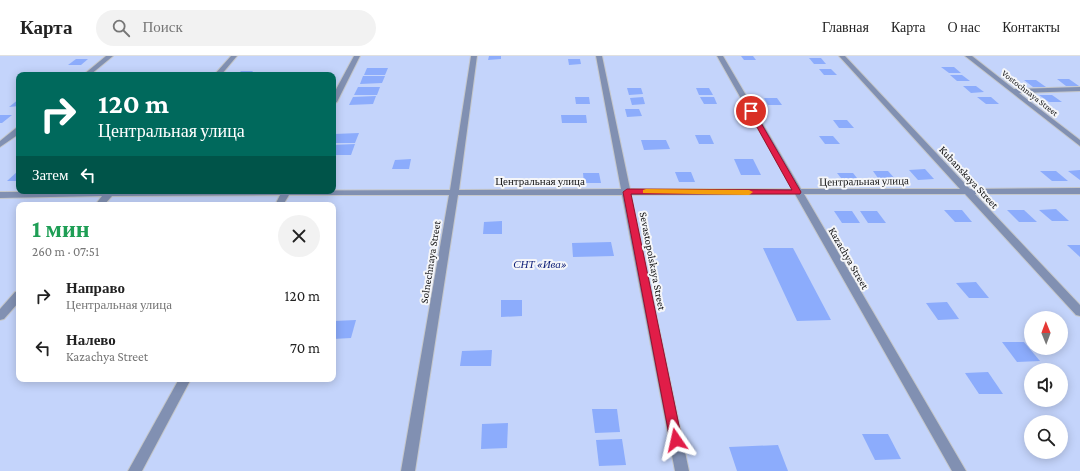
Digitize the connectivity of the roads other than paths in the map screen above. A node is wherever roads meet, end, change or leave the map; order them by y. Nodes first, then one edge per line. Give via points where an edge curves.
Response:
1 (110, 56) edge
2 (234, 56) edge
3 (357, 56) edge
4 (474, 56) edge
5 (599, 56) edge
6 (720, 56) edge
7 (842, 56) edge
8 (968, 56) edge
9 (90, 72) edge
10 (220, 72) edge
11 (1080, 89) edge
12 (1014, 91) junction
13 (336, 96) edge
14 (16, 132) edge
15 (1080, 143) edge
16 (0, 145) edge
17 (967, 190) junction
18 (1080, 191) edge
19 (336, 192) edge
20 (627, 192) junction
21 (797, 192) junction
22 (454, 193) junction
23 (37, 194) edge
24 (108, 194) edge
25 (0, 195) edge
26 (102, 202) edge
27 (16, 298) edge
28 (1080, 312) edge
29 (0, 316) edge
30 (183, 382) edge
31 (135, 471) edge
32 (408, 471) edge
33 (682, 471) edge
34 (959, 471) edge

1 - 9 street
2 - 10 street
3 - 13 street
4 - 22 street, Solnechnaya Street
5 - 20 street, Sevastopolskaya Street
6 - 21 street, Kazachya Street
7 - 17 street, Kubanskaya Street
8 - 12 street, Vostochnaya Street
11 - 12 street
12 - 15 street, Vostochnaya Street
14 - 16 street
17 - 18 street, Центральная улица
17 - 21 street, Центральная улица
17 - 28 street, Kubanskaya Street
19 - 22 street, Центральная улица
20 - 21 street, Центральная улица
20 - 22 street, Центральная улица
20 - 33 street, Sevastopolskaya Street
21 - 34 street, Kazachya Street
22 - 32 street, Solnechnaya Street
23 - 25 street, Центральная улица
24 - 26 street
27 - 29 street
30 - 31 street

